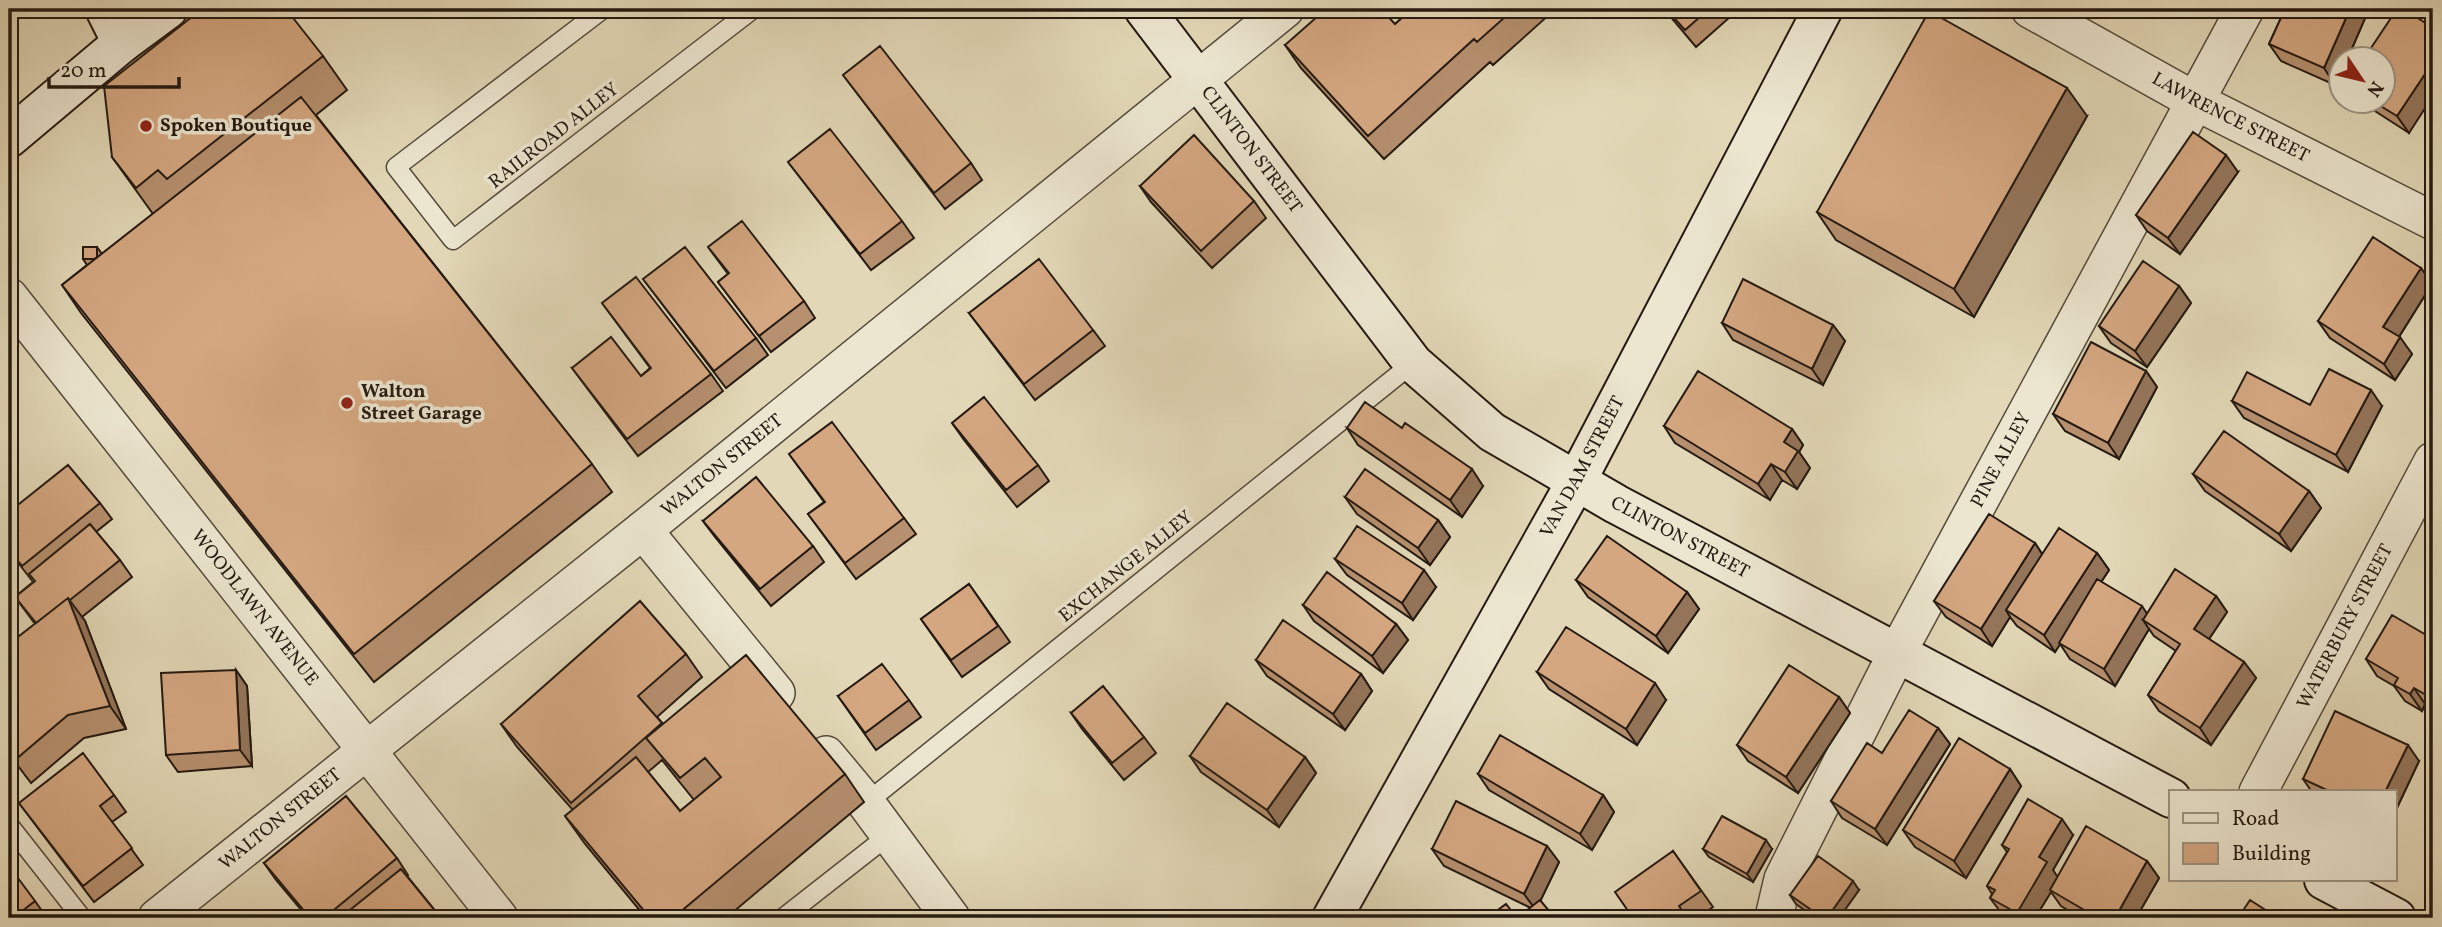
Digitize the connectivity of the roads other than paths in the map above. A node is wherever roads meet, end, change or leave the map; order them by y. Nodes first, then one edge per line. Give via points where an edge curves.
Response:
1 (105, 9) edge
2 (168, 9) edge
3 (603, 9) edge
4 (753, 9) edge
5 (1144, 9) edge
6 (1285, 9) edge
7 (1823, 9) edge
8 (2030, 9) edge
9 (2245, 9) edge
10 (122, 43) junction
11 (1199, 79) junction
12 (2195, 101) junction
13 (9, 138) edge
14 (2433, 221) edge
15 (9, 297) edge
16 (1413, 363) junction
17 (2433, 461) edge
18 (1577, 480) junction
19 (643, 530) junction
20 (1897, 653) junction
21 (368, 751) junction
22 (2259, 790) edge
23 (2169, 797) edge
24 (866, 803) junction
25 (9, 825) edge
26 (889, 835) junction
27 (2326, 881) edge
28 (1343, 912) edge
29 (82, 918) edge
30 (157, 918) edge
31 (499, 918) edge
32 (783, 918) edge
33 (951, 918) edge
34 (1778, 918) edge
35 (2396, 918) edge

1 - 10 street
2 - 10 street
3 - 4 lane, RAILROAD ALLEY via 396,167 453,240
5 - 11 street, CLINTON STREET
6 - 11 street, WALTON STREET
7 - 18 street, VAN DAM STREET
8 - 12 street, LAWRENCE STREET
9 - 12 street, PINE ALLEY
10 - 13 street
11 - 16 street, CLINTON STREET
11 - 19 street, WALTON STREET
12 - 14 street, LAWRENCE STREET
12 - 20 street, PINE ALLEY
15 - 21 street, WOODLAWN AVENUE
16 - 18 street, CLINTON STREET via 1492,432
16 - 24 lane, EXCHANGE ALLEY
17 - 22 street, WATERBURY STREET
18 - 20 street, CLINTON STREET
18 - 28 street, VAN DAM STREET
19 - 21 street, WALTON STREET
19 - 24 street
20 - 23 street, CLINTON STREET
20 - 34 street, PINE ALLEY via 1783,879 1775,913
21 - 30 street, WALTON STREET
21 - 31 street, WOODLAWN AVENUE
24 - 26 street
25 - 29 lane
26 - 32 lane
26 - 33 street
27 - 35 street

